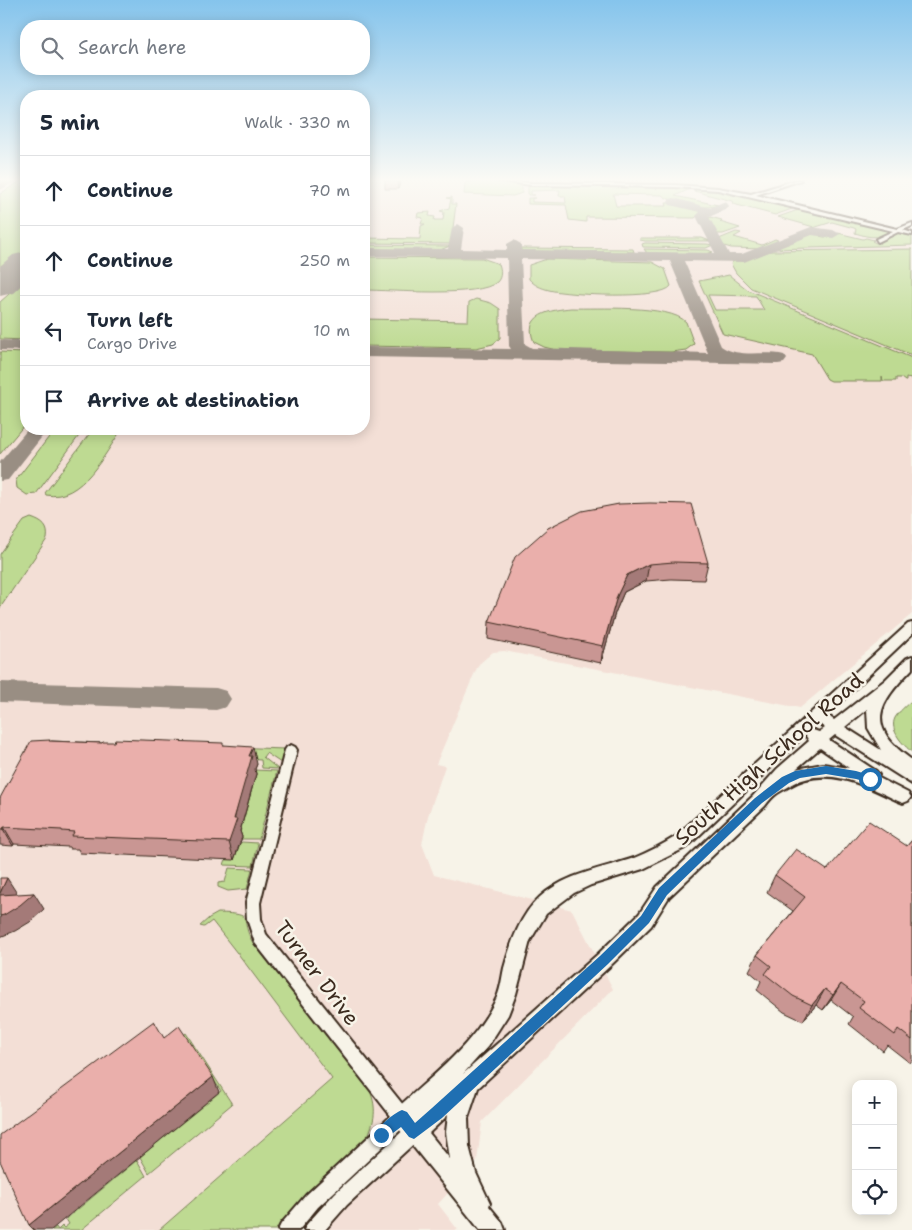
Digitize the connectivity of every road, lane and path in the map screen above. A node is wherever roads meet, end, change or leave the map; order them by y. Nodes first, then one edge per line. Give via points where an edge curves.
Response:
1 (883, 237) edge
2 (878, 240) dead end
3 (912, 628) edge
4 (912, 661) edge
5 (890, 683) junction
6 (814, 728) junction
7 (836, 728) junction
8 (291, 750) dead end
9 (912, 768) edge
10 (912, 778) edge
11 (759, 800) junction
12 (908, 800) edge
13 (472, 1079) junction
14 (408, 1125) junction
15 (491, 1226) edge
16 (287, 1230) edge
17 (313, 1230) edge

1 - 2 street
3 - 6 street, South High School Road
4 - 5 street, South High School Road
5 - 7 street, South High School Road
5 - 9 street via 874,710 876,728 887,747
6 - 7 street, South High School Road
6 - 11 street, South High School Road
6 - 12 street
6 - 14 street, South High School Road via 681,842 636,864 592,876 547,902 527,929 505,1000 495,1019
7 - 10 street
8 - 14 street, Turner Drive via 254,903 256,928 260,938
11 - 12 street via 792,776 826,770 870,779
11 - 13 street, South High School Road via 663,892 645,920 604,960
13 - 14 street, South High School Road
13 - 15 street via 457,1116 456,1137 470,1186
14 - 15 street
14 - 16 street via 312,1202
14 - 17 street

